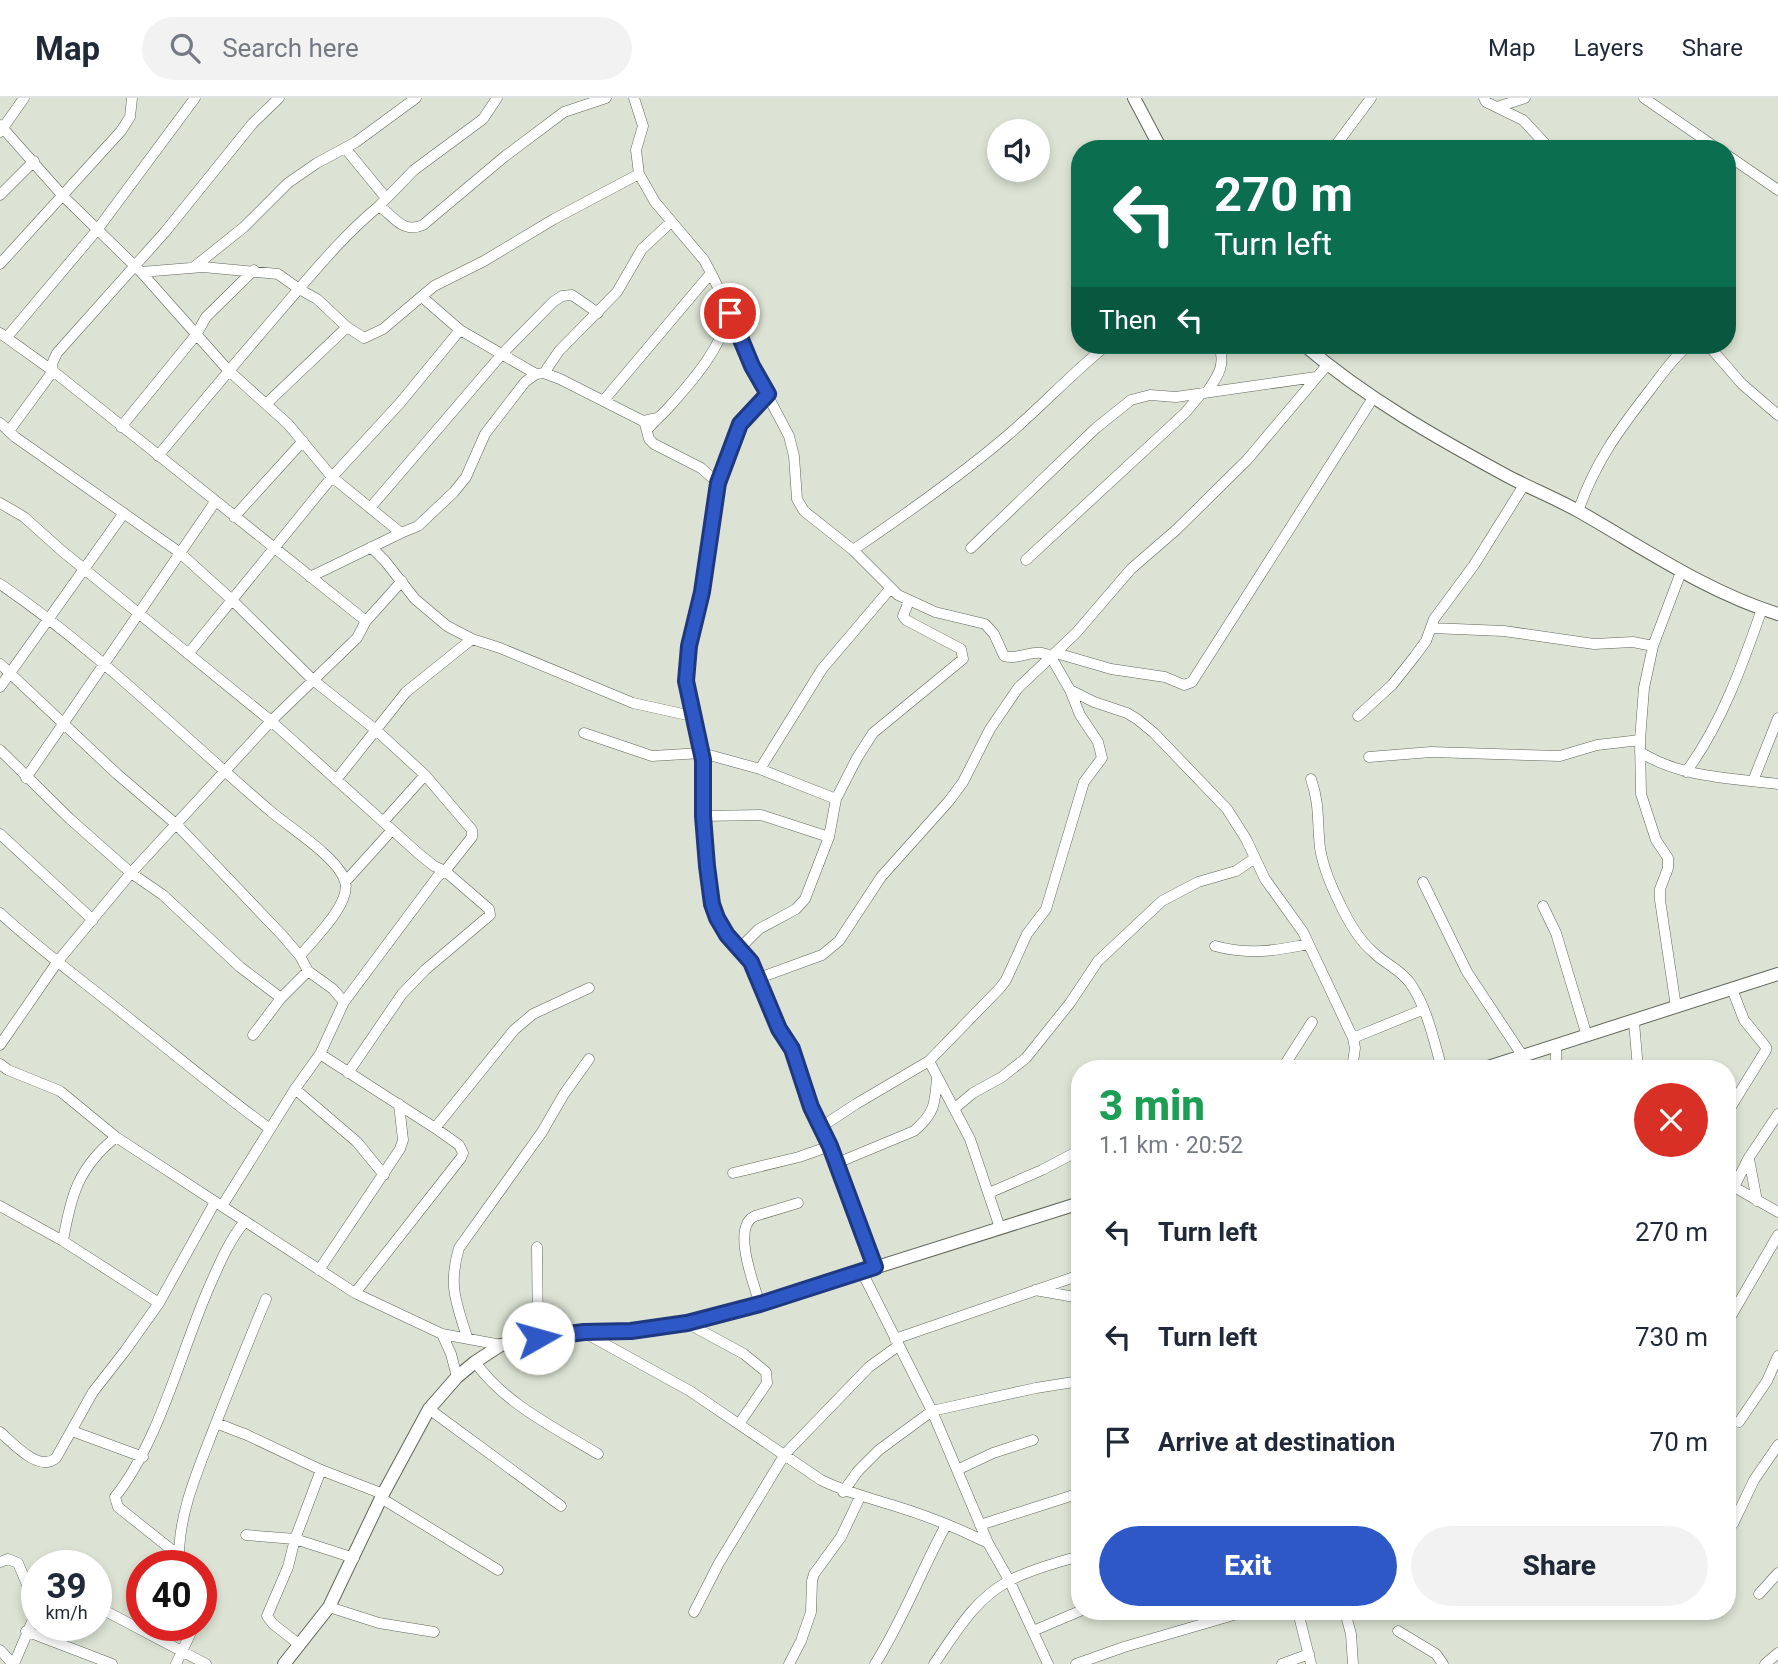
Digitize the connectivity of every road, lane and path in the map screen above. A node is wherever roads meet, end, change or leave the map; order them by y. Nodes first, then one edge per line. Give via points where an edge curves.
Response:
1 (24, 98) edge
2 (132, 98) edge
3 (195, 98) edge
4 (279, 98) edge
5 (415, 98) edge
6 (497, 98) edge
7 (606, 98) edge
8 (635, 98) edge
9 (1134, 98) edge
10 (1371, 98) edge
11 (1484, 98) edge
12 (1525, 98) edge
13 (1644, 98) edge
14 (1496, 107) junction
15 (1, 128) edge
16 (1156, 140) edge
17 (1340, 140) edge
18 (1542, 140) edge
19 (1705, 140) edge
20 (345, 148) junction
21 (34, 161) junction
22 (1736, 161) edge
23 (639, 174) junction
24 (1778, 190) edge
25 (0, 195) edge
26 (63, 196) junction
27 (382, 202) junction
28 (671, 222) junction
29 (97, 230) junction
30 (0, 264) edge
31 (138, 268) junction
32 (193, 268) junction
33 (254, 270) junction
34 (711, 273) junction
35 (299, 289) junction
36 (422, 297) junction
37 (598, 313) junction
38 (730, 313) junction
39 (347, 327) junction
40 (460, 330) junction
41 (3, 335) edge
42 (196, 335) junction
43 (502, 354) junction
44 (1097, 354) edge
45 (1221, 354) edge
46 (1315, 354) edge
47 (1679, 354) edge
48 (1715, 354) edge
49 (1328, 364) junction
50 (228, 370) junction
51 (53, 371) junction
52 (540, 374) junction
53 (1316, 377) junction
54 (1204, 393) junction
55 (768, 394) junction
56 (1373, 398) junction
57 (604, 400) junction
58 (267, 403) junction
59 (1778, 415) edge
60 (0, 423) edge
61 (645, 425) junction
62 (121, 427) junction
63 (9, 431) junction
64 (303, 441) junction
65 (158, 456) junction
66 (332, 477) junction
67 (718, 483) junction
68 (1524, 485) junction
69 (215, 502) junction
70 (0, 503) edge
71 (370, 508) junction
72 (1578, 511) junction
73 (124, 513) junction
74 (234, 517) junction
75 (401, 533) junction
76 (371, 547) junction
77 (274, 548) junction
78 (971, 548) dead end
79 (853, 550) junction
80 (179, 552) junction
81 (1026, 560) dead end
82 (84, 569) junction
83 (1681, 572) junction
84 (310, 577) junction
85 (402, 581) junction
86 (0, 584) edge
87 (890, 589) junction
88 (230, 599) junction
89 (909, 601) junction
90 (1762, 609) junction
91 (139, 613) junction
92 (1778, 614) edge
93 (49, 617) junction
94 (366, 621) junction
95 (1431, 628) junction
96 (472, 639) junction
97 (1653, 646) junction
98 (188, 654) junction
99 (1054, 655) junction
100 (103, 663) junction
101 (0, 664) edge
102 (10, 672) junction
103 (313, 680) junction
104 (0, 687) edge
105 (1070, 690) junction
106 (692, 716) junction
107 (1358, 716) dead end
108 (1778, 718) edge
109 (271, 721) junction
110 (64, 726) junction
111 (376, 730) junction
112 (584, 733) dead end
113 (1640, 740) junction
114 (0, 750) edge
115 (1640, 752) junction
116 (702, 754) junction
117 (1369, 757) dead end
118 (760, 769) junction
119 (226, 770) junction
120 (1686, 772) junction
121 (425, 775) junction
122 (26, 778) junction
123 (1311, 779) dead end
124 (337, 780) junction
125 (1753, 780) junction
126 (1778, 784) edge
127 (836, 799) junction
128 (703, 816) junction
129 (383, 822) junction
130 (177, 825) junction
131 (392, 830) junction
132 (0, 834) edge
133 (829, 837) junction
134 (1255, 858) junction
135 (445, 871) junction
136 (131, 873) junction
137 (345, 882) junction
138 (1423, 882) dead end
139 (1544, 906) dead end
140 (0, 914) edge
141 (93, 920) junction
142 (1308, 944) junction
143 (1215, 946) dead end
144 (739, 949) junction
145 (300, 956) junction
146 (58, 961) junction
147 (308, 971) junction
148 (1778, 974) edge
149 (759, 978) junction
150 (589, 988) dead end
151 (1732, 989) junction
152 (281, 998) junction
153 (344, 1002) junction
154 (1676, 1007) junction
155 (1422, 1010) junction
156 (1312, 1022) dead end
157 (1634, 1022) junction
158 (253, 1035) dead end
159 (1587, 1036) junction
160 (1353, 1038) junction
161 (0, 1045) edge
162 (1556, 1045) junction
163 (320, 1054) junction
164 (1522, 1055) junction
165 (589, 1059) dead end
166 (1288, 1060) edge
167 (1353, 1060) edge
168 (1439, 1060) edge
169 (1508, 1060) edge
170 (1556, 1060) edge
171 (1637, 1060) edge
172 (929, 1061) junction
173 (0, 1064) edge
174 (348, 1073) junction
175 (937, 1077) junction
176 (295, 1089) junction
177 (1736, 1098) edge
178 (399, 1104) junction
179 (956, 1108) junction
180 (1778, 1114) edge
181 (821, 1127) junction
182 (435, 1128) junction
183 (270, 1129) junction
184 (116, 1137) junction
185 (830, 1146) junction
186 (1071, 1155) edge
187 (1748, 1158) junction
188 (837, 1163) junction
189 (733, 1173) dead end
190 (384, 1175) junction
191 (1736, 1177) edge
192 (1736, 1188) edge
193 (989, 1193) junction
194 (1757, 1201) junction
195 (799, 1203) dead end
196 (218, 1204) junction
197 (0, 1206) edge
198 (1071, 1206) edge
199 (1778, 1212) edge
200 (245, 1220) junction
201 (1000, 1228) junction
202 (1778, 1235) edge
203 (62, 1241) junction
204 (537, 1247) dead end
205 (875, 1267) junction
206 (319, 1270) junction
207 (862, 1272) junction
208 (1071, 1278) edge
209 (1035, 1290) junction
210 (355, 1293) junction
211 (1071, 1296) edge
212 (266, 1299) dead end
213 (159, 1303) junction
214 (760, 1304) junction
215 (1736, 1307) edge
216 (687, 1323) junction
217 (584, 1332) junction
218 (442, 1334) junction
219 (467, 1337) junction
220 (538, 1338) junction
221 (896, 1342) junction
222 (501, 1345) junction
223 (1778, 1356) edge
224 (475, 1362) junction
225 (457, 1377) junction
226 (1071, 1382) edge
227 (429, 1409) junction
228 (932, 1411) junction
229 (1739, 1422) dead end
230 (216, 1423) junction
231 (739, 1424) junction
232 (72, 1431) junction
233 (0, 1432) edge
234 (1033, 1440) dead end
235 (1778, 1445) edge
236 (598, 1454) dead end
237 (785, 1454) junction
238 (143, 1457) junction
239 (321, 1470) junction
240 (957, 1470) junction
241 (843, 1492) junction
242 (382, 1496) junction
243 (1071, 1496) edge
244 (860, 1497) junction
245 (561, 1506) dead end
246 (1736, 1518) edge
247 (946, 1525) junction
248 (980, 1525) junction
249 (246, 1535) dead end
250 (295, 1539) junction
251 (988, 1543) junction
252 (171, 1550) edge
253 (179, 1550) edge
254 (354, 1558) junction
255 (1071, 1559) edge
256 (0, 1562) edge
257 (21, 1570) edge
258 (498, 1570) dead end
259 (1778, 1573) edge
260 (1009, 1580) junction
261 (1759, 1594) dead end
262 (329, 1608) junction
263 (694, 1612) dead end
264 (112, 1614) edge
265 (1071, 1615) edge
266 (1217, 1620) edge
267 (1300, 1620) edge
268 (1347, 1620) edge
269 (1033, 1631) junction
270 (1398, 1631) dead end
271 (434, 1632) dead end
272 (22, 1641) edge
273 (52, 1641) edge
274 (187, 1641) edge
275 (300, 1646) junction
276 (0, 1650) edge
277 (183, 1651) junction
278 (1778, 1653) edge
279 (1310, 1659) edge
280 (1046, 1660) edge
281 (13, 1664) edge
282 (112, 1664) edge
283 (176, 1664) edge
284 (206, 1664) edge
285 (284, 1664) edge
286 (789, 1664) edge
287 (875, 1664) edge
288 (934, 1664) edge
289 (1034, 1664) edge
290 (1076, 1664) edge
291 (1282, 1664) edge
292 (1353, 1664) edge
293 (1443, 1664) edge
294 (1765, 1664) edge

1 - 15 street
2 - 26 street via 130,117 121,131
3 - 29 street
4 - 31 street via 253,123
5 - 20 street
6 - 27 street via 477,124 414,170
7 - 27 street via 564,112 423,225 400,225
8 - 23 street via 643,126 636,150
9 - 16 street
10 - 17 street
11 - 14 street
12 - 14 street
13 - 19 street
14 - 18 street via 1523,120
15 - 21 street
20 - 27 street
20 - 32 street via 288,184
21 - 25 street
21 - 26 street
22 - 24 street
23 - 28 street
23 - 36 street via 434,286
26 - 29 street
26 - 30 street
27 - 35 street
28 - 34 street
28 - 37 street via 642,249 627,277
29 - 31 street
29 - 41 street
31 - 32 street
31 - 42 street
31 - 51 street via 57,353
32 - 33 street
33 - 35 street via 278,274
33 - 42 street via 206,317
34 - 38 street
34 - 57 street
35 - 39 street via 331,309
35 - 50 street
36 - 39 street via 368,337 359,337
36 - 40 street
37 - 43 street via 572,295 562,296
37 - 52 street
38 - 55 street
38 - 61 street via 716,351 668,408
39 - 58 street
40 - 43 street
40 - 66 street
41 - 51 street
42 - 50 street
42 - 62 street
43 - 52 street
43 - 71 street
44 - 79 street via 973,464
45 - 54 street via 1222,368
46 - 49 street
47 - 72 street via 1626,420 1590,477
48 - 59 street
49 - 53 street
49 - 56 street
50 - 58 street
50 - 65 street
51 - 62 street
51 - 63 street
52 - 57 street
52 - 75 street via 525,383 485,434 466,477 454,492 418,526
53 - 54 street
53 - 99 street via 1247,460 1131,569
54 - 78 street via 1131,400
54 - 81 street
55 - 67 street via 740,424
55 - 79 street via 792,445 797,499 804,511
56 - 68 street
56 - 99 street via 1192,682 1180,684
57 - 61 street
58 - 64 street
60 - 63 street
61 - 67 street via 654,444 701,468
62 - 65 street
63 - 73 street
64 - 66 street
64 - 74 street
65 - 69 street
66 - 71 street
66 - 77 street
67 - 106 street via 687,656
68 - 72 street
68 - 95 street
69 - 74 street
69 - 80 street
70 - 82 street via 24,517
71 - 75 street
72 - 83 street
73 - 80 street
73 - 82 street
74 - 77 street
75 - 76 street
76 - 84 street
76 - 85 street
77 - 84 street
77 - 88 street
79 - 87 street
80 - 88 street
80 - 91 street
82 - 91 street
82 - 93 street
83 - 90 street
83 - 97 street
84 - 94 street
85 - 94 street
85 - 96 street via 430,613
86 - 93 street
87 - 89 street
87 - 118 street via 822,669
88 - 98 street
88 - 103 street
89 - 99 street via 985,624 1003,656
89 - 127 street via 903,616 906,620 961,649 963,659 873,733
90 - 92 street
90 - 120 street via 1740,674 1714,729
91 - 98 street
91 - 100 street
93 - 100 street
93 - 102 street
94 - 103 street via 357,638
95 - 97 street
95 - 107 street via 1392,685
96 - 106 street via 633,703
96 - 111 street via 413,686
97 - 113 street
98 - 109 street
99 - 105 street
99 - 149 street via 1018,688 956,792 881,877 839,941 822,955
100 - 110 street
100 - 119 street
101 - 102 street
102 - 104 street
102 - 110 street
103 - 109 street
103 - 111 street
105 - 134 street via 1126,713 1154,733 1227,809
105 - 172 street via 1102,758 1084,782 1050,900 1000,988
106 - 116 street
108 - 125 street
109 - 119 street
109 - 124 street
110 - 122 street
110 - 130 street
111 - 121 street
111 - 124 street
112 - 116 street via 652,756
113 - 115 street
113 - 117 street via 1597,745 1560,757 1431,752
114 - 122 street
115 - 120 street
115 - 154 street via 1640,794 1656,840 1668,858 1660,894
116 - 118 street
116 - 128 street
118 - 127 street
119 - 130 street
119 - 137 street via 319,850
120 - 125 street
121 - 129 street
121 - 135 street via 472,830 472,837
122 - 136 street
123 - 155 street via 1323,861 1339,903 1359,937 1411,984
124 - 129 street
125 - 126 street
127 - 133 street
128 - 133 street via 761,815
128 - 144 street via 712,904
129 - 131 street
130 - 136 street
130 - 145 street
131 - 135 street
131 - 137 street
132 - 141 street
133 - 144 street via 805,899
134 - 142 street
134 - 179 street via 1236,871 1198,882 1162,901 1098,961 1026,1058
135 - 153 street
135 - 174 street via 489,909 490,915 402,994
136 - 141 street
136 - 152 street via 163,895 240,967
137 - 145 street via 343,902
138 - 164 street via 1467,972
139 - 159 street
140 - 146 street
141 - 146 street
142 - 143 street via 1247,953
142 - 160 street
144 - 149 street
145 - 147 street
146 - 161 street
146 - 183 street
147 - 152 street
147 - 153 street
148 - 151 street
149 - 181 street via 799,1064 804,1090
150 - 182 street via 533,1014 514,1030
151 - 154 street
151 - 177 street via 1744,1020 1766,1047
152 - 158 street
153 - 163 street
154 - 157 street
155 - 160 street
155 - 168 street
156 - 166 street
157 - 159 street
157 - 171 street
159 - 162 street
160 - 167 street
162 - 164 street
162 - 170 street
163 - 174 street
163 - 176 street
164 - 169 street
165 - 219 street via 459,1248 452,1285
172 - 175 street
172 - 181 street
173 - 184 street via 60,1091
174 - 178 street
175 - 179 street
175 - 188 street via 933,1109 925,1122 908,1135
176 - 183 street
176 - 190 street via 357,1142
178 - 182 street
178 - 190 street via 403,1140
179 - 193 street
180 - 187 street
181 - 185 street
182 - 210 street via 459,1144 461,1158
183 - 196 street
184 - 196 street
184 - 203 street via 95,1154 80,1178
185 - 188 street
185 - 189 street
186 - 193 street
187 - 191 street
187 - 194 street
188 - 205 street
190 - 206 street
192 - 194 street
193 - 201 street
194 - 199 street
195 - 214 street via 749,1218 745,1225 744,1245
196 - 200 street
196 - 213 street
197 - 203 street
198 - 201 street
200 - 206 street
200 - 238 street via 223,1256
201 - 205 street
202 - 215 street
203 - 213 street
204 - 220 street
205 - 207 street
206 - 210 street
207 - 214 street
207 - 221 street
208 - 209 street
209 - 211 street
209 - 221 street
210 - 218 street
212 - 230 street
213 - 232 street via 93,1392
214 - 216 street
216 - 217 street
216 - 231 street via 744,1354 765,1372 767,1383
217 - 220 street
217 - 231 street
218 - 219 street
218 - 225 street
219 - 222 street
220 - 222 street
221 - 228 street
221 - 237 street
222 - 224 street
223 - 229 street
224 - 225 street
224 - 236 street via 494,1386
225 - 227 street
226 - 228 street
227 - 242 street
227 - 245 street
228 - 240 street
228 - 241 street via 879,1450
230 - 239 street
230 - 253 street via 187,1500
231 - 237 street
232 - 233 street via 56,1458 44,1464
232 - 238 street
234 - 240 street
235 - 246 street
237 - 241 street
237 - 263 street
238 - 252 street via 115,1502
239 - 242 street
239 - 250 street
240 - 248 street
241 - 244 street
242 - 254 street
242 - 258 street
243 - 248 street
244 - 247 street
244 - 286 street via 841,1537 814,1574 811,1612
247 - 251 street
247 - 287 street
248 - 251 street
249 - 250 street
250 - 254 street
250 - 275 street via 267,1616
251 - 260 street
254 - 262 street
255 - 260 street
256 - 257 street via 8,1559 18,1563
259 - 261 street
260 - 269 street
260 - 288 street via 959,1626
262 - 271 street
262 - 275 street
264 - 277 street
265 - 269 street
266 - 290 street
267 - 279 street
268 - 292 street
269 - 280 street
270 - 293 street via 1436,1654
272 - 281 street
273 - 282 street
274 - 277 street
275 - 285 street
276 - 281 street
277 - 283 street
277 - 284 street
278 - 294 street
279 - 291 street
280 - 289 street

